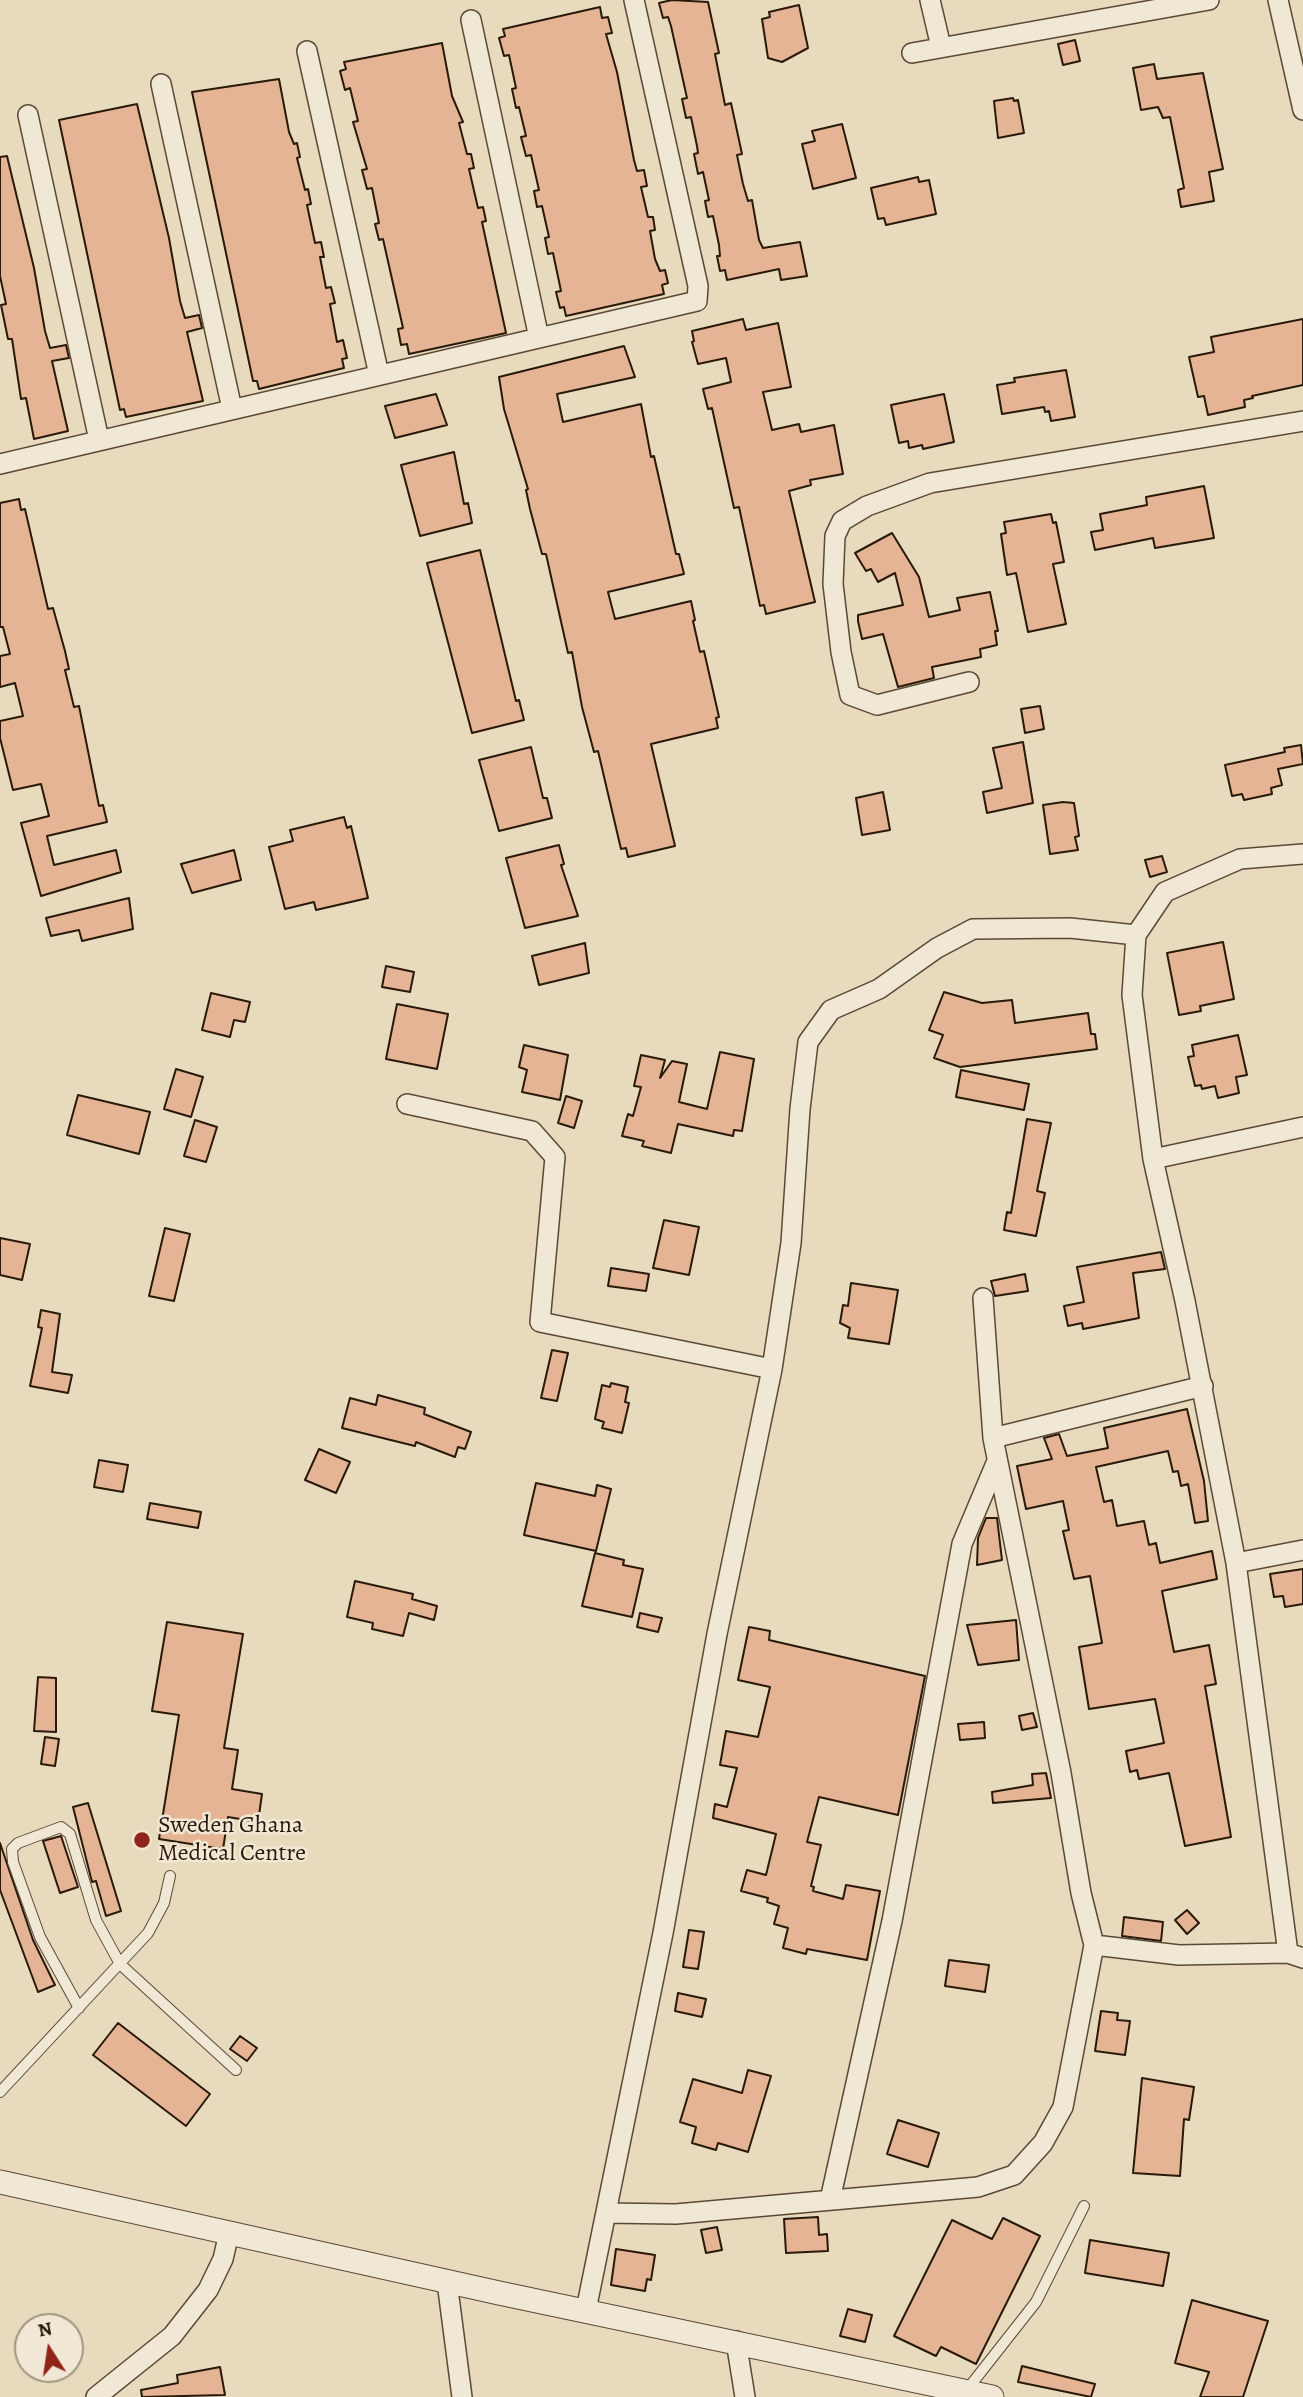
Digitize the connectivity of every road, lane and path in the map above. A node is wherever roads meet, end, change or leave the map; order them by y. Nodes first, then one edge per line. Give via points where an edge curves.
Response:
1 (634, 0) edge
2 (930, 0) edge
3 (1209, 0) edge
4 (1278, 0) edge
5 (471, 20) dead end
6 (941, 47) junction
7 (307, 51) dead end
8 (912, 53) dead end
9 (161, 84) dead end
10 (1303, 110) edge
11 (28, 116) dead end
12 (540, 338) junction
13 (379, 375) junction
14 (232, 409) junction
15 (1303, 421) edge
16 (99, 440) junction
17 (0, 464) edge
18 (969, 682) dead end
19 (1303, 854) edge
20 (1136, 935) junction
21 (407, 1104) dead end
22 (1303, 1127) edge
23 (1153, 1159) junction
24 (983, 1298) dead end
25 (772, 1369) junction
26 (1203, 1386) junction
27 (993, 1438) junction
28 (997, 1461) junction
29 (1303, 1550) edge
30 (1236, 1563) junction
31 (170, 1876) dead end
32 (1094, 1945) junction
33 (1296, 1956) edge
34 (120, 1964) junction
35 (79, 2008) junction
36 (236, 2070) dead end
37 (0, 2092) edge
38 (0, 2182) edge
39 (830, 2200) junction
40 (1084, 2206) dead end
41 (606, 2213) junction
42 (229, 2233) junction
43 (447, 2282) junction
44 (586, 2310) junction
45 (736, 2341) junction
46 (963, 2394) edge
47 (96, 2397) edge
48 (462, 2397) edge
49 (746, 2397) edge
50 (992, 2397) edge

1 - 12 street via 699,294 697,301 689,304
2 - 6 street
3 - 6 street
4 - 10 street
5 - 12 street
6 - 8 street
7 - 13 street
9 - 14 street
11 - 16 street
12 - 13 street
13 - 14 street
14 - 16 street
15 - 18 street via 930,483 867,506 842,521 835,536 833,584 850,695 877,705
16 - 17 street
19 - 20 street via 1240,859 1165,892
20 - 23 street via 1132,995
20 - 25 street via 1070,928 973,929 879,989 831,1010 808,1042 791,1243
21 - 25 street via 532,1131 555,1157 540,1322
22 - 23 street
23 - 26 street
24 - 27 street
25 - 41 street
26 - 27 street
26 - 30 street
27 - 28 street
28 - 32 street
28 - 39 street via 962,1545 892,1920
29 - 30 street
30 - 33 street
31 - 34 lane via 157,1919
32 - 33 street via 1179,1955
32 - 39 street via 1063,2107 1043,2143 1014,2175 978,2187
34 - 35 lane
34 - 35 lane via 96,1920 70,1833 61,1827 18,1843 12,1849 13,1862 31,1916
34 - 36 lane
35 - 37 lane
38 - 42 street
39 - 41 street via 676,2214
40 - 46 lane via 1036,2302
41 - 44 street
42 - 43 street
42 - 47 street via 208,2290 172,2336
43 - 44 street
43 - 48 street
44 - 45 street
45 - 46 street
45 - 49 street
46 - 50 street

